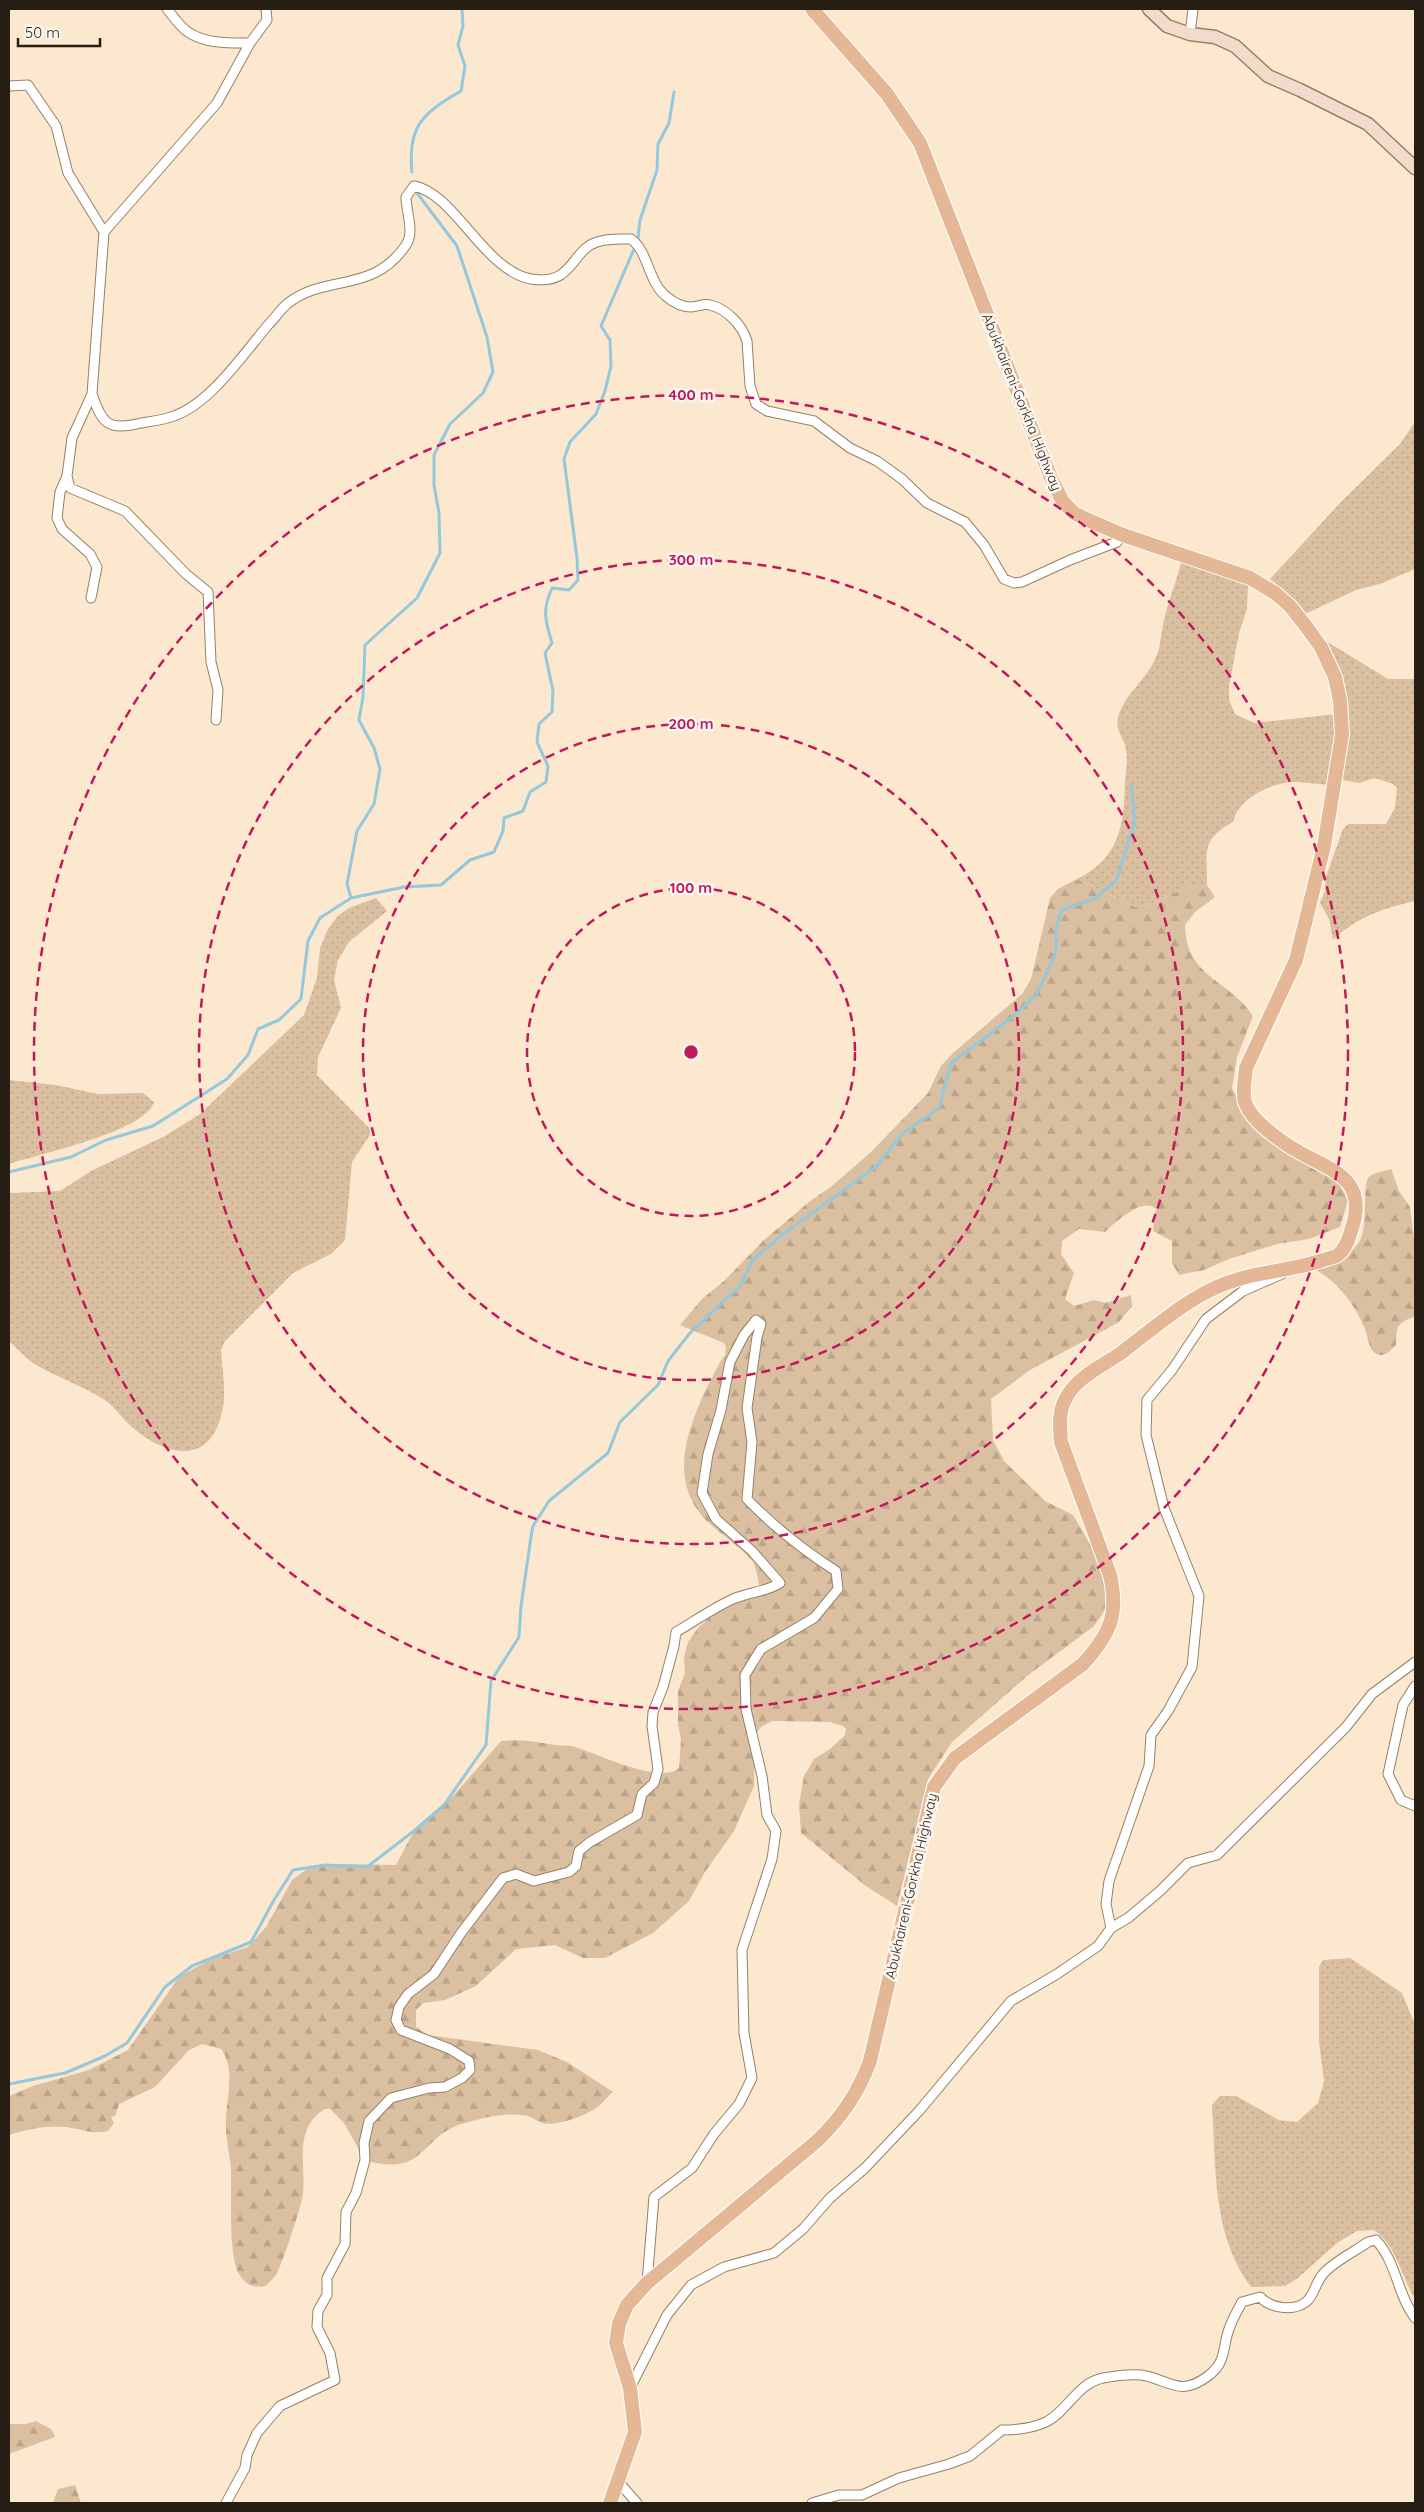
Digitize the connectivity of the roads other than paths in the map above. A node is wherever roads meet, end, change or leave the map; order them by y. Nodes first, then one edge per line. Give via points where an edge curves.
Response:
1 (166, 9) edge
2 (266, 9) edge
3 (812, 9) edge
4 (1149, 9) edge
5 (1194, 9) edge
6 (1190, 34) junction
7 (250, 43) junction
8 (9, 86) edge
9 (1415, 168) edge
10 (104, 232) junction
11 (92, 394) junction
12 (67, 476) junction
13 (1122, 535) junction
14 (91, 598) dead end
15 (216, 720) dead end
16 (1296, 1269) junction
17 (1415, 1662) edge
18 (1415, 1686) edge
19 (1415, 1806) edge
20 (1111, 1928) junction
21 (647, 2283) junction
22 (1415, 2318) edge
23 (630, 2388) junction
24 (616, 2486) junction
25 (226, 2503) edge
26 (610, 2503) edge
27 (637, 2503) edge
28 (812, 2503) edge

1 - 7 street via 188,32 209,40
2 - 7 street via 267,20
3 - 13 main road, Abukhaireni-Gorkha Highway via 887,94 920,143 1063,502 1074,513
4 - 6 main road via 1167,26
5 - 6 street
6 - 9 main road via 1215,37 1235,46 1268,76 1368,124
7 - 10 street via 217,103
8 - 10 street via 28,85 45,109 56,126 68,173
10 - 11 street
11 - 12 street via 72,438
11 - 13 street via 100,418 110,424 127,427 175,416 205,398 287,304 315,290 372,276 402,251 411,230 406,197 414,186 433,194 504,268 521,277 548,280 565,273 595,242 631,239 640,250 654,283 665,296 691,307 711,305 731,316 744,332 751,396 756,404 767,411 814,421 850,448 877,461 902,479 927,503 965,522 984,545 1004,579 1022,582 1117,542
12 - 14 street via 60,492 57,518 62,529 90,554 97,567
12 - 15 street via 70,488 125,511 208,592 210,662 218,690
13 - 16 main road, Abukhaireni-Gorkha Highway via 1250,578 1275,593 1290,606 1321,647 1335,677 1342,735 1324,846 1296,960 1246,1068 1244,1083 1245,1102 1253,1118 1307,1156 1343,1176 1354,1194 1354,1222 1345,1248 1337,1255
16 - 20 street via 1243,1291 1206,1319 1172,1370 1147,1400 1146,1435 1164,1508 1199,1596 1192,1666 1151,1735 1149,1766 1109,1881 1106,1904
16 - 21 main road, Abukhaireni-Gorkha Highway via 1217,1286 1085,1377 1066,1398 1060,1418 1062,1442 1110,1575 1114,1612 1110,1627 1083,1664 955,1758 934,1787 870,2061 852,2101 816,2141
17 - 20 street via 1372,1694 1346,1727 1217,1855 1188,1863 1160,1891
18 - 19 street via 1402,1705 1388,1774 1401,1800
20 - 23 street via 1098,1946 1012,2001 919,2112 865,2168 830,2198 803,2230 774,2253 724,2267 691,2285 667,2315
21 - 23 main road, Abukhaireni-Gorkha Highway via 627,2305 619,2324 616,2343
21 - 25 street via 654,2197 692,2168 739,2104 752,2078 744,2033 742,1950 772,1859 776,1831 767,1815 762,1776 746,1709 746,1675 761,1649 814,1618 838,1589 836,1571 805,1552 747,1499 752,1442 747,1408 761,1324 756,1320 730,1362 702,1493 716,1519 780,1582 770,1590 748,1593 732,1600 676,1632 663,1687 653,1712 658,1769 654,1783 642,1794 637,1815 579,1851 576,1866 569,1872 534,1881 516,1874 503,1878 434,1974 408,1994 399,2007 396,2020 401,2030 450,2049 469,2061 470,2070 445,2087 391,2098 369,2121 364,2144 365,2160 356,2193 346,2212 345,2244 327,2278 327,2295 318,2311 317,2327 330,2353 335,2380 280,2406 257,2433 245,2468
22 - 28 street via 1387,2252 1376,2240 1368,2242 1325,2272 1306,2303 1282,2308 1265,2303 1260,2297 1242,2302 1228,2331 1224,2358 1196,2385 1173,2386 1141,2375 1102,2378 1078,2392 1048,2422 1018,2430 1002,2430 970,2456 899,2478 862,2495 839,2494
23 - 24 main road, Abukhaireni-Gorkha Highway via 635,2432
24 - 26 main road, Abukhaireni-Gorkha Highway
24 - 27 street via 622,2486

